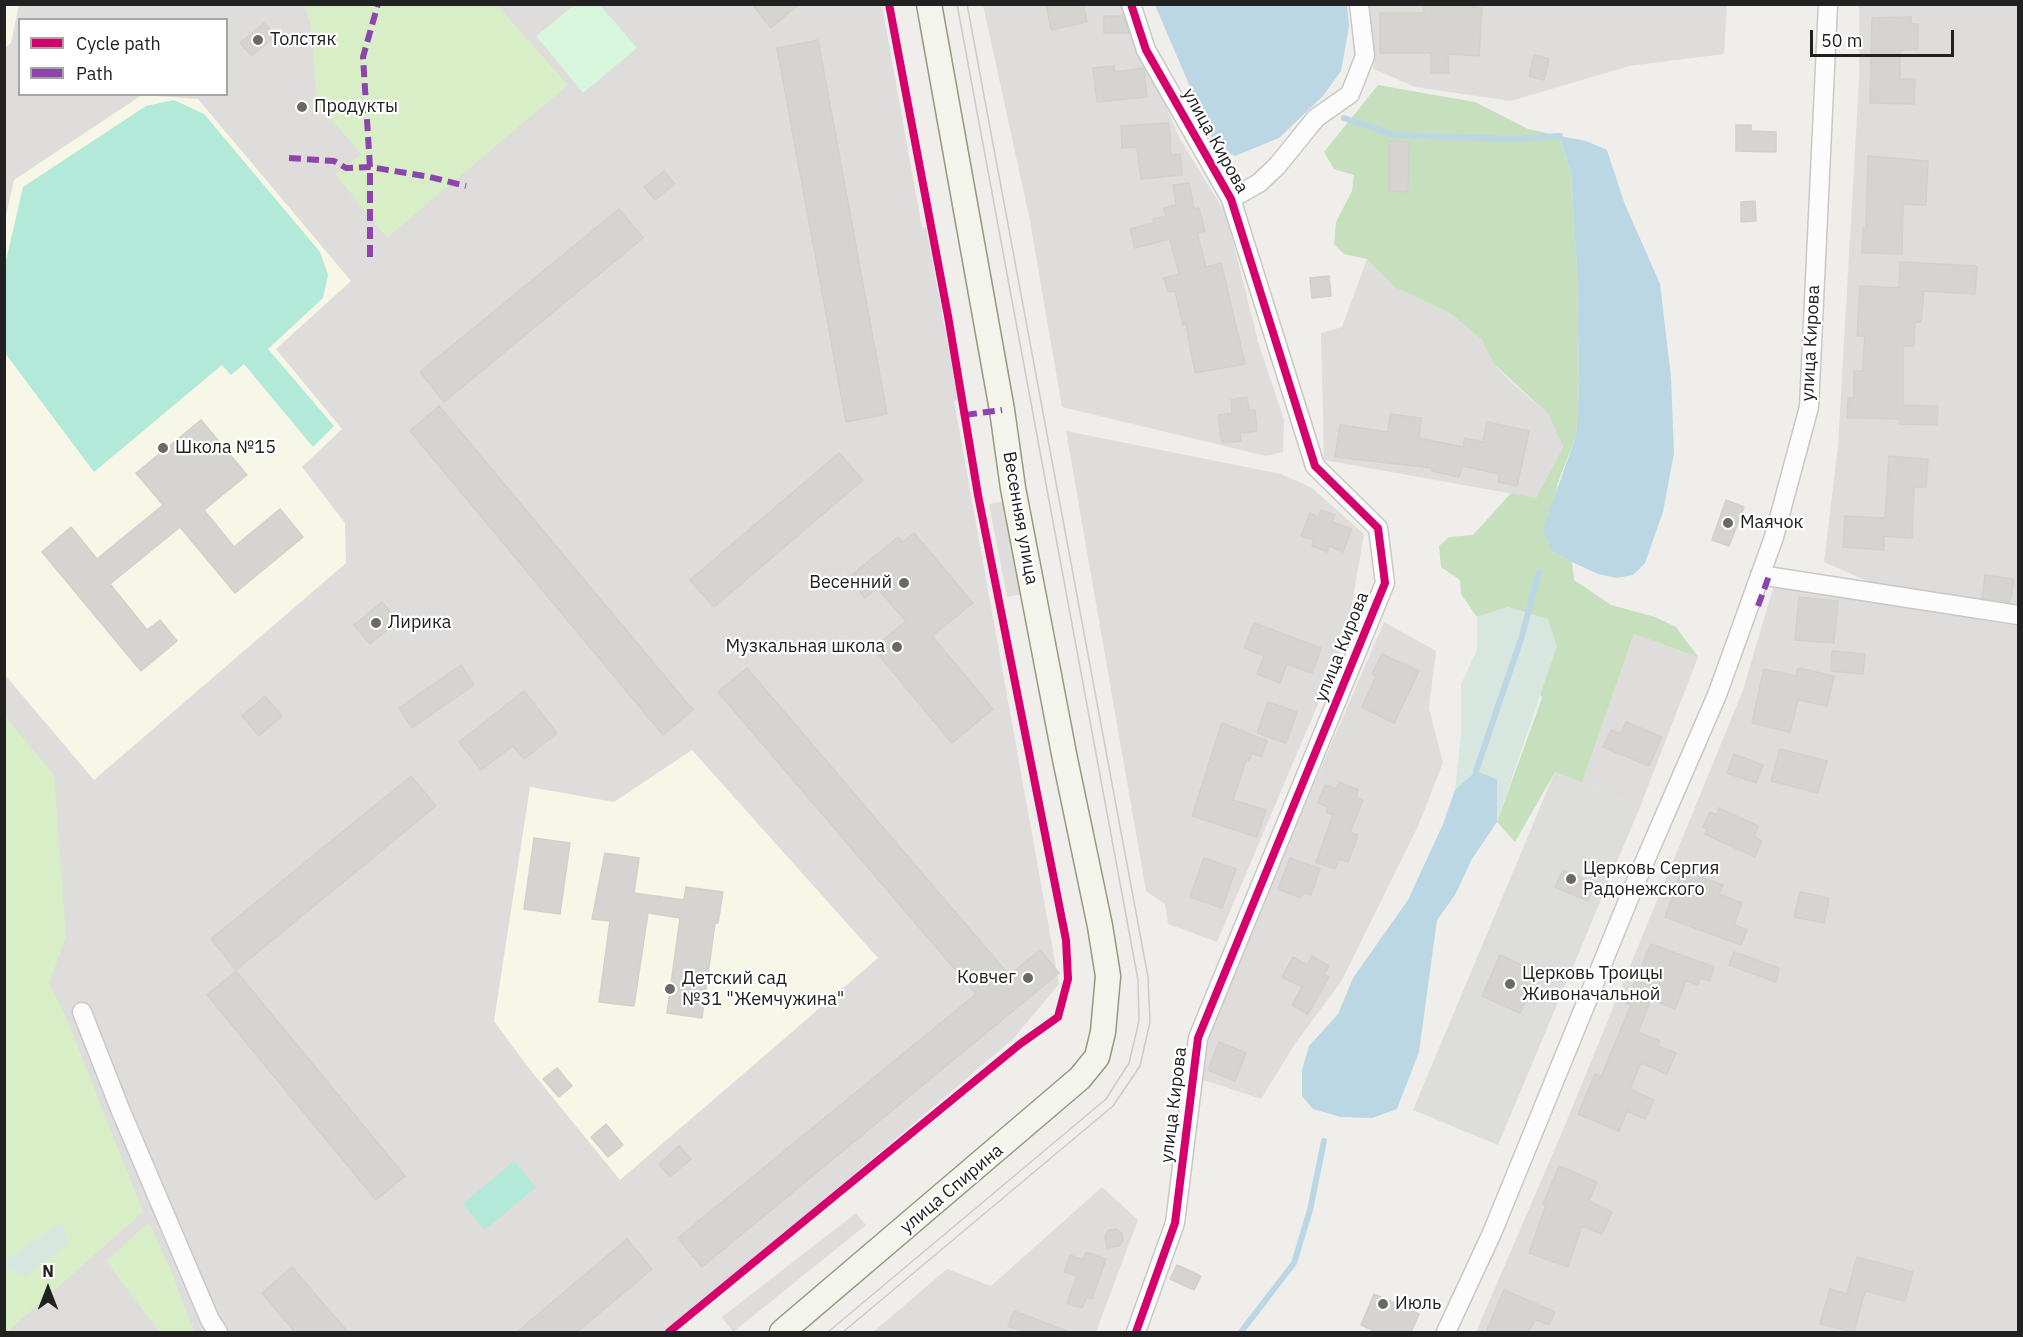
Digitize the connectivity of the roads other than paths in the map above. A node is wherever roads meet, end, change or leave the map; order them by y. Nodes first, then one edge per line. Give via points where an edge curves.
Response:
1 (930, 4) edge
2 (1131, 4) edge
3 (1359, 4) edge
4 (1828, 4) edge
5 (1232, 199) junction
6 (1760, 575) junction
7 (2019, 615) edge
8 (82, 1012) dead end
9 (1103, 1032) joint
10 (218, 1332) edge
11 (782, 1332) edge
12 (1136, 1332) edge
13 (1446, 1332) edge

1 - 9 main road, Весенняя улица via 1016,500 1100,926 1108,976
2 - 5 street, улица Кирова via 1146,50
3 - 5 street via 1365,56 1350,94 1317,118 1271,171
4 - 6 street, улица Кирова via 1809,407
5 - 12 street, улица Кирова via 1315,466 1378,528 1385,583 1198,1038 1175,1223
6 - 7 street
6 - 13 street, улица Кирова via 1717,695 1492,1233
8 - 10 street
9 - 11 main road, улица Спирина via 1096,1057 1073,1085

